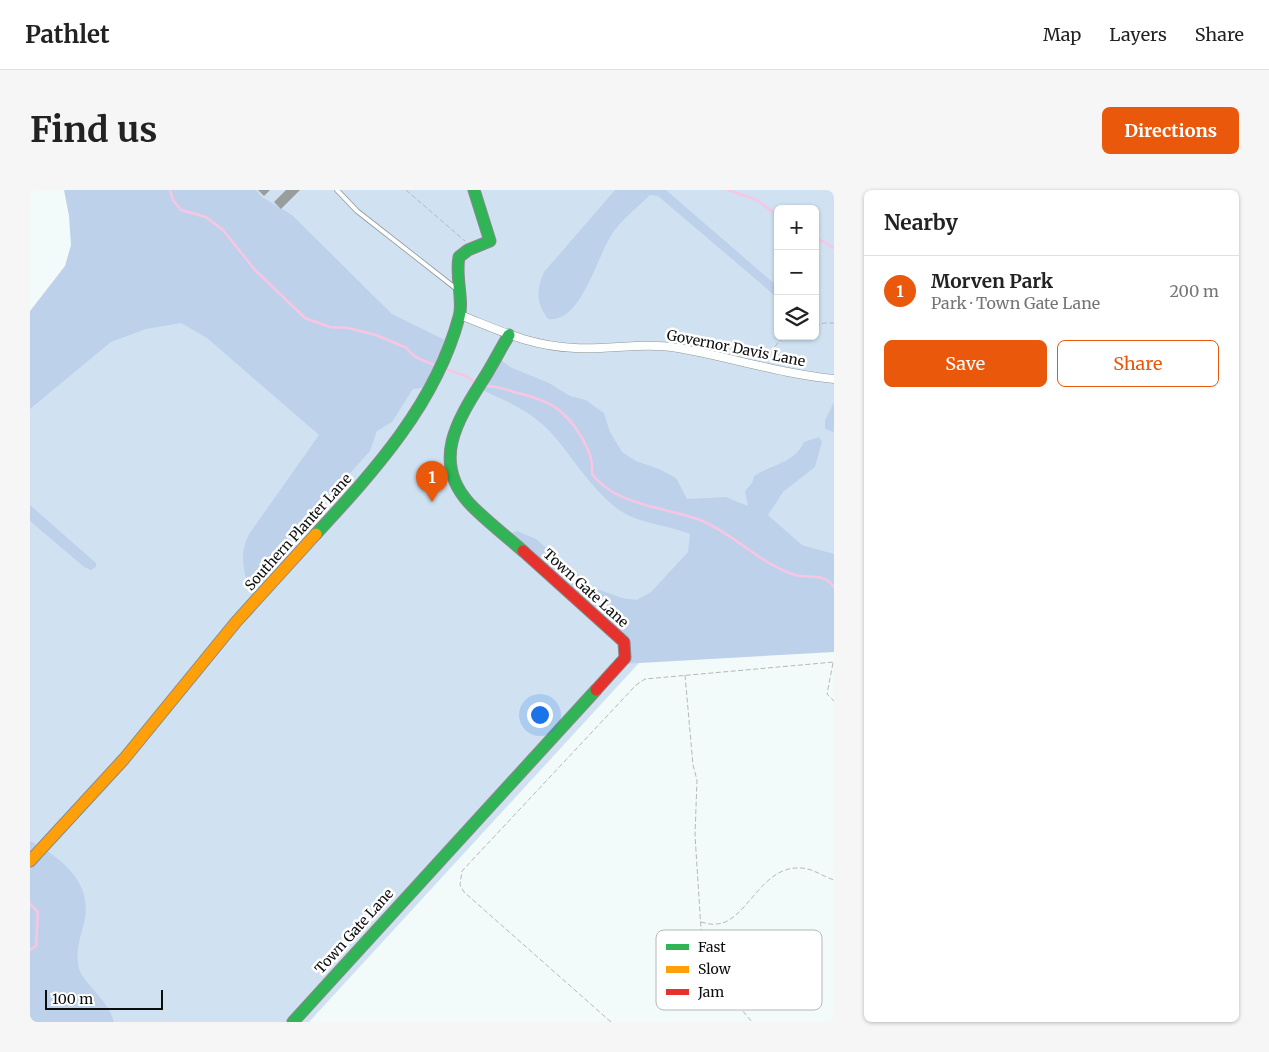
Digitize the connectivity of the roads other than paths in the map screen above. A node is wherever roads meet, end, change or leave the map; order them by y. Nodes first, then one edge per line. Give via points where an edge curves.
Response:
1 (337, 190) edge
2 (474, 190) edge
3 (460, 291) junction
4 (460, 315) junction
5 (509, 335) junction
6 (834, 378) edge
7 (30, 861) edge
8 (293, 1022) edge

1 - 3 lane via 357,211
2 - 3 street, Southern Planter Lane via 490,241 459,257
3 - 4 street, Southern Planter Lane
4 - 5 street, Governor Davis Lane
4 - 7 street, Southern Planter Lane via 442,366 404,432 364,483 236,622 124,759
5 - 6 street, Governor Davis Lane via 521,340 576,348 628,345 678,348 761,367
5 - 8 street, Town Gate Lane via 456,422 451,436 450,468 456,486 468,502 624,642 625,658

